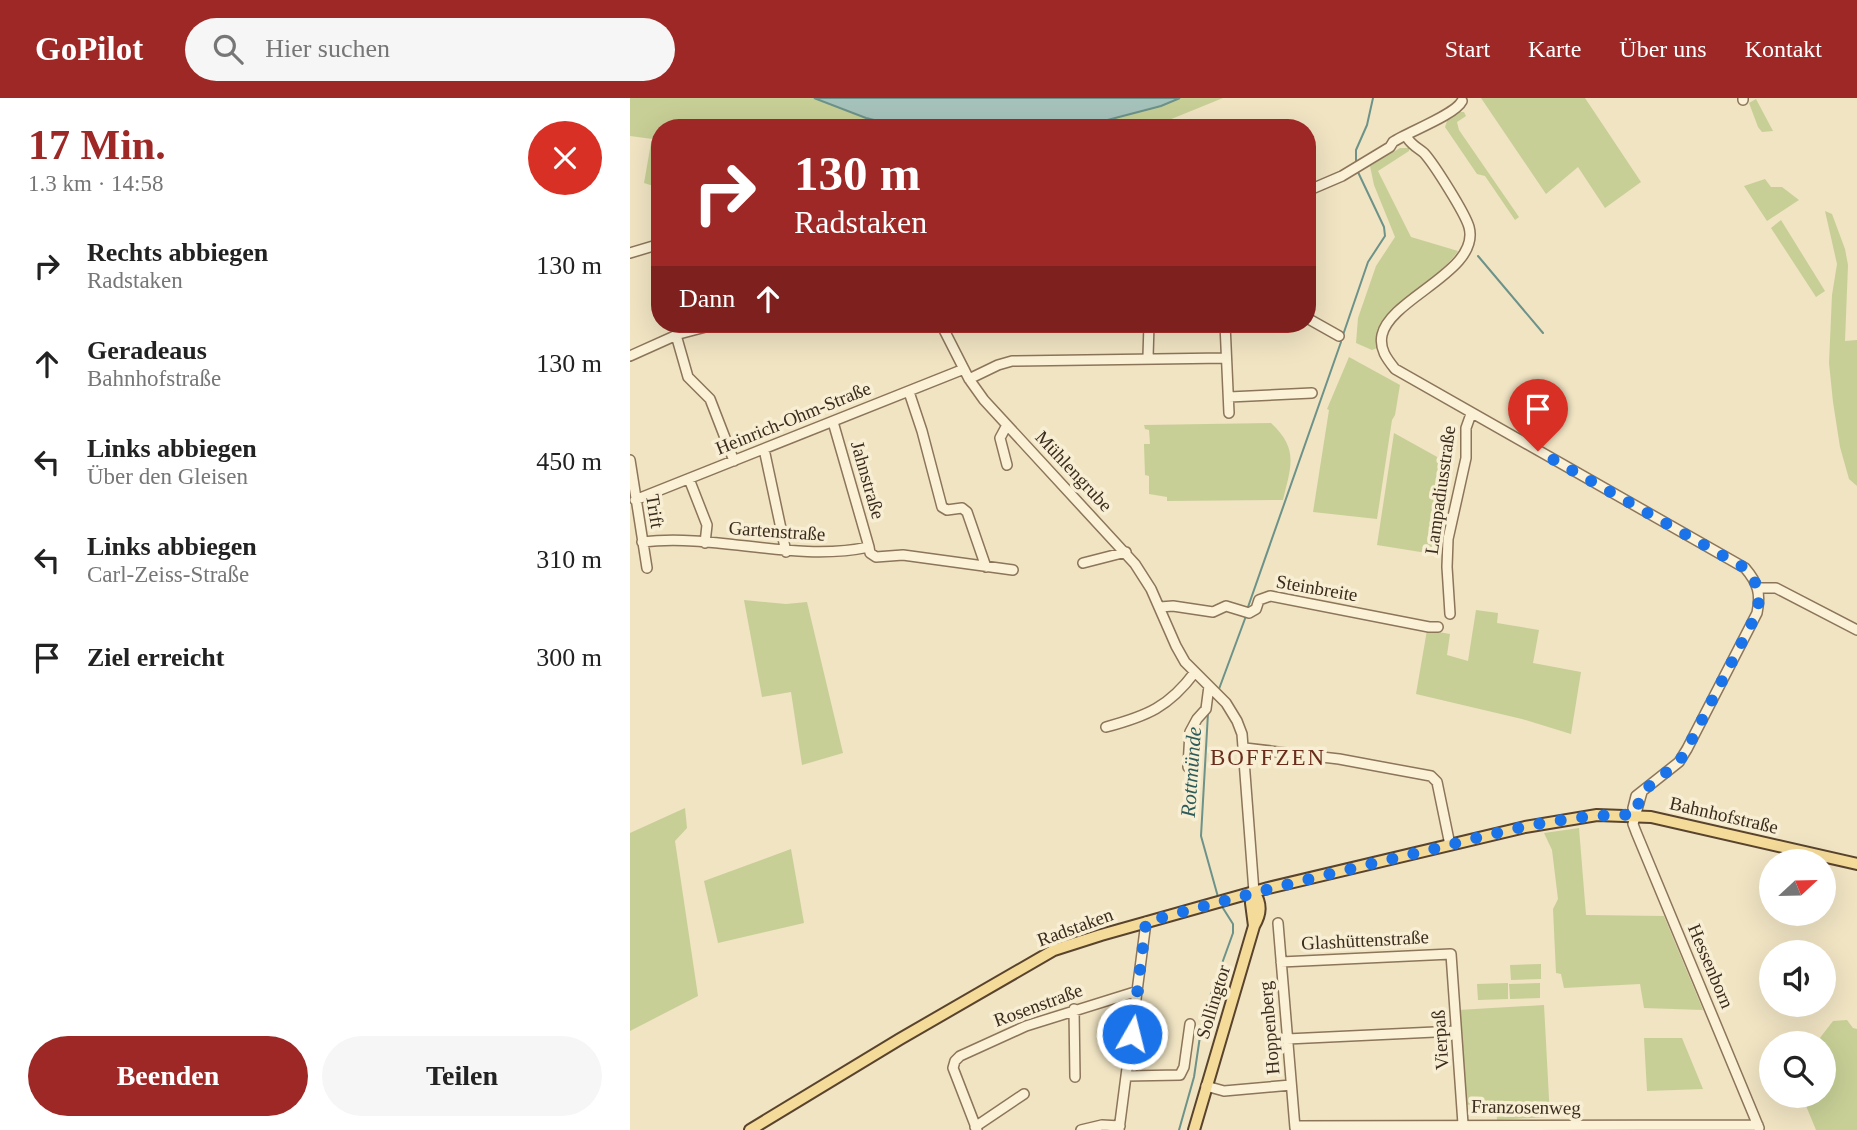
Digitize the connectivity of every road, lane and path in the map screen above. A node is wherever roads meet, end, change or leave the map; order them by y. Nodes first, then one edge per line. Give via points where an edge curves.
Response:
1 (1465, 100) edge
2 (1412, 134) junction
3 (1316, 187) edge
4 (651, 247) edge
5 (630, 253) edge
6 (1316, 323) edge
7 (683, 333) edge
8 (945, 333) edge
9 (1149, 333) edge
10 (1225, 333) edge
11 (676, 335) junction
12 (1339, 336) dead end
13 (630, 356) edge
14 (1148, 357) junction
15 (1226, 358) junction
16 (967, 374) junction
17 (909, 392) junction
18 (1312, 393) dead end
19 (1229, 397) junction
20 (1229, 413) dead end
21 (1471, 414) junction
22 (833, 422) junction
23 (1007, 425) junction
24 (764, 449) junction
25 (630, 460) edge
26 (734, 460) junction
27 (1007, 465) dead end
28 (689, 479) junction
29 (635, 500) junction
30 (642, 542) junction
31 (705, 543) junction
32 (869, 547) junction
33 (786, 552) junction
34 (1126, 552) junction
35 (1083, 563) dead end
36 (986, 567) junction
37 (647, 568) dead end
38 (1013, 570) dead end
39 (1758, 587) junction
40 (1160, 607) junction
41 (1450, 614) dead end
42 (1438, 626) dead end
43 (1857, 631) edge
44 (1195, 672) junction
45 (1214, 690) junction
46 (1106, 727) dead end
47 (1245, 748) junction
48 (1188, 767) dead end
49 (1635, 815) junction
50 (1450, 845) junction
51 (1857, 864) edge
52 (1254, 892) junction
53 (1223, 900) junction
54 (1253, 920) junction
55 (1146, 922) junction
56 (1278, 923) dead end
57 (1451, 954) joint
58 (1281, 962) junction
59 (1138, 991) junction
60 (1074, 1009) junction
61 (1190, 1024) dead end
62 (1456, 1031) junction
63 (1287, 1040) junction
64 (1126, 1076) junction
65 (1075, 1077) dead end
66 (1291, 1085) junction
67 (1206, 1087) junction
68 (1024, 1094) dead end
69 (1463, 1124) junction
70 (1497, 1127) edge
71 (1691, 1127) edge
72 (1759, 1127) edge
73 (976, 1128) edge
74 (1120, 1128) edge
75 (1295, 1128) edge
76 (1619, 1128) edge
77 (750, 1130) edge
78 (1081, 1130) edge
79 (1193, 1130) edge

1 - 2 street via 1447,107
2 - 3 street
2 - 21 street via 1466,219 1469,243 1455,265 1387,324 1381,343 1395,369
4 - 5 street
6 - 12 street
7 - 11 street
8 - 16 street, Mühlengrube
9 - 14 street
10 - 15 street
11 - 13 street
11 - 26 street via 688,377 710,399
14 - 15 street, Heinrich-Ohm-Straße
14 - 16 street, Heinrich-Ohm-Straße via 1012,361
15 - 19 street
16 - 17 street, Heinrich-Ohm-Straße
16 - 23 street, Mühlengrube
17 - 22 street, Heinrich-Ohm-Straße
17 - 36 street via 942,507 967,512
18 - 19 street
19 - 20 street
21 - 39 street via 1745,568
21 - 41 street, Lampadiusstraße via 1448,539
22 - 24 street, Heinrich-Ohm-Straße
22 - 32 street, Jahnstraße
23 - 27 street via 1000,438
23 - 34 street, Mühlengrube
24 - 26 street, Heinrich-Ohm-Straße
24 - 33 street
25 - 29 street, Trift
26 - 28 street, Heinrich-Ohm-Straße
28 - 29 street, Heinrich-Ohm-Straße
28 - 31 street via 707,525
29 - 30 street, Trift
30 - 31 street, Gartenstraße
30 - 37 street, Trift
31 - 33 street, Gartenstraße
32 - 33 street, Gartenstraße via 827,554
32 - 36 street, Gartenstraße via 876,557 903,555
34 - 35 street
34 - 40 street, Mühlengrube
36 - 38 street, Gartenstraße
39 - 43 street via 1776,588
39 - 49 street via 1757,613 1687,749 1679,762 1642,792
40 - 42 street, Steinbreite via 1213,612 1226,606 1247,612 1270,596
40 - 44 street, Mühlengrube via 1175,646
44 - 45 street, Mühlengrube
44 - 46 street via 1182,690 1153,712
45 - 47 street, Mühlengrube via 1237,721
45 - 48 street via 1190,732
47 - 50 street via 1432,776
47 - 52 street, Mühlengrube
49 - 50 main road, Bahnhofstraße via 1581,817
49 - 51 main road, Bahnhofstraße
49 - 72 street, Hessenborn via 1636,832
50 - 52 main road, Bahnhofstraße
52 - 53 main road, Radstaken
52 - 54 main road, Sollingtor via 1261,907 1259,918
53 - 54 main road via 1240,902
53 - 55 main road, Radstaken
54 - 67 main road, Sollingtor
55 - 59 street
55 - 77 main road, Radstaken via 1063,946
56 - 58 street, Hoppenberg
57 - 58 street, Glashüttenstraße
57 - 62 street, Vierpaß
58 - 63 street, Hoppenberg
59 - 60 street, Rosenstraße
59 - 64 street
60 - 65 street
60 - 73 street, Rosenstraße via 1026,1026 955,1061 953,1068
61 - 64 street via 1180,1075
62 - 63 street
62 - 69 street, Vierpaß
63 - 66 street, Hoppenberg
64 - 74 street
66 - 67 street via 1224,1091
66 - 75 street, Hoppenberg
67 - 79 main road, Sollingtor via 1199,1097
68 - 73 street
69 - 70 street, Franzosenweg
69 - 75 street, Franzosenweg
70 - 76 street, Franzosenweg
71 - 72 street, Franzosenweg
71 - 76 street, Franzosenweg
74 - 78 street via 1102,1125

